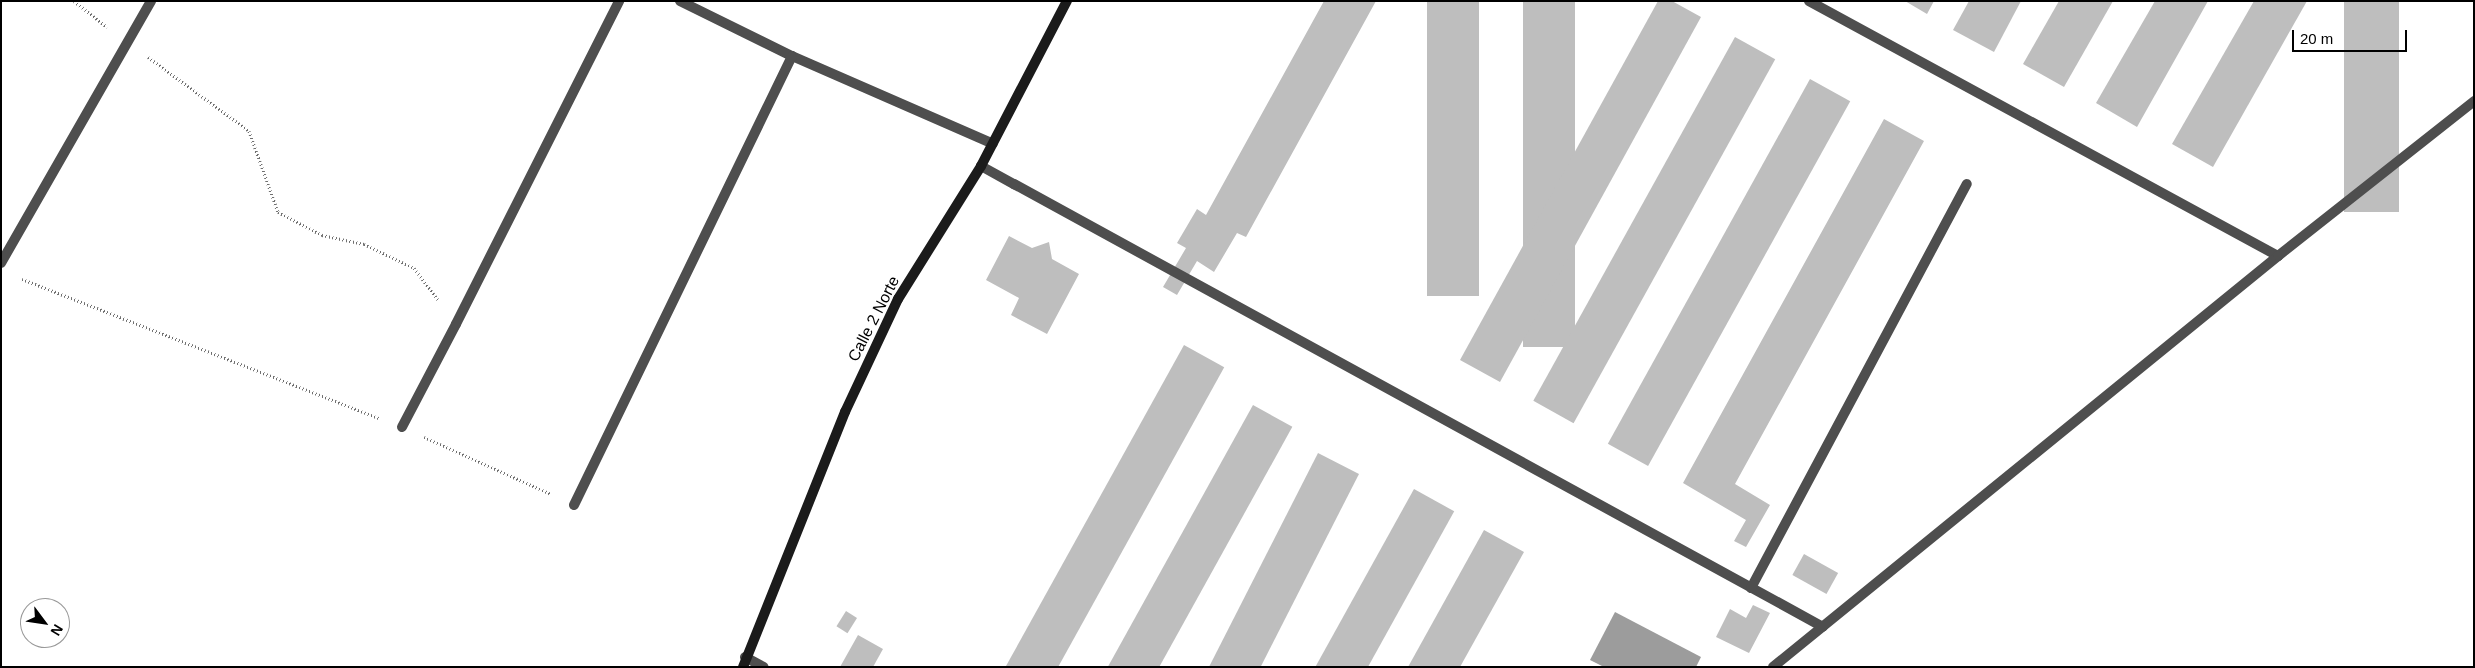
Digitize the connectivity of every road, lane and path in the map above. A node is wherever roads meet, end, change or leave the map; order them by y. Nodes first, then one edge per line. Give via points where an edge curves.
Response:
1 (74, 1) edge
2 (151, 1) edge
3 (618, 1) edge
4 (680, 1) edge
5 (1067, 1) edge
6 (1809, 1) edge
7 (128, 42) junction
8 (792, 56) junction
9 (2474, 101) edge
10 (993, 144) junction
11 (981, 166) junction
12 (1967, 184) dead end
13 (2278, 256) junction
14 (1, 263) edge
15 (20, 278) dead end
16 (456, 324) junction
17 (402, 427) junction
18 (574, 505) joint
19 (1751, 588) junction
20 (1823, 627) junction
21 (744, 662) edge
22 (764, 667) edge
23 (1773, 667) edge

1 - 7 path
2 - 7 street
3 - 16 street
4 - 8 street
5 - 10 street, Calle 2 Norte
6 - 13 street
7 - 14 street
7 - 16 path via 249,131 278,212 322,235 364,244 414,268
8 - 10 street
8 - 18 street
9 - 13 street
10 - 11 street, Calle 2 Norte
11 - 19 street
11 - 21 street, Calle 2 Norte via 898,299 844,412
12 - 19 street
13 - 20 street
15 - 17 path
16 - 17 street
17 - 18 path
19 - 20 street
20 - 23 street
21 - 22 street

